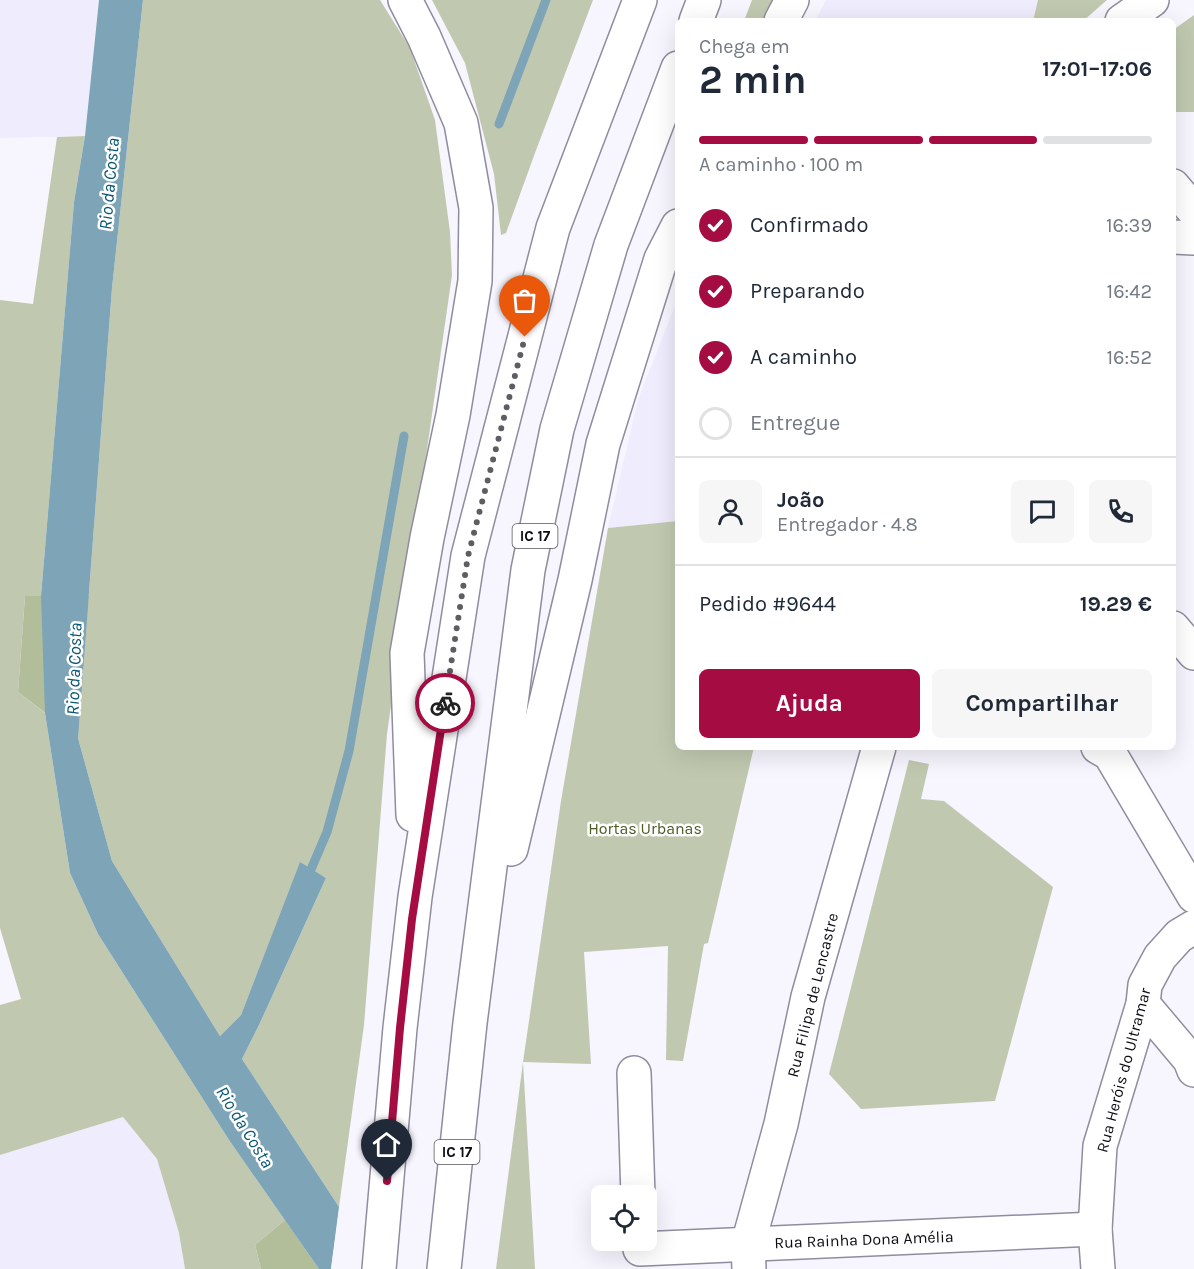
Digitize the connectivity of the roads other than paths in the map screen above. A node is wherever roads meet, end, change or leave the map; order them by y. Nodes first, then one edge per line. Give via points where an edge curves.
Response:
1 (405, 0) edge
2 (640, 0) edge
3 (704, 0) edge
4 (792, 0) edge
5 (1152, 0) edge
6 (697, 18) edge
7 (783, 18) edge
8 (1126, 18) edge
9 (675, 76) edge
10 (1176, 190) edge
11 (1194, 211) edge
12 (675, 232) edge
13 (1176, 237) edge
14 (1194, 238) edge
15 (1176, 631) edge
16 (1194, 652) edge
17 (878, 750) edge
18 (1103, 750) edge
19 (1194, 896) edge
20 (415, 897) junction
21 (1194, 927) edge
22 (1143, 1004) junction
23 (470, 1029) junction
24 (1194, 1070) edge
25 (634, 1073) dead end
26 (638, 1185) edge
27 (1095, 1229) junction
28 (657, 1250) edge
29 (749, 1256) edge
30 (379, 1269) edge
31 (444, 1269) edge
32 (1098, 1269) edge

1 - 20 main road via 460,123 476,208 475,281 407,653
2 - 20 main road via 553,228 468,556
3 - 6 main road
4 - 7 main road
5 - 8 main road
9 - 23 main road, IC 17 via 611,245 557,429 528,570
10 - 11 main road
12 - 23 main road via 661,259 603,444
13 - 14 main road
15 - 16 main road
17 - 29 main road, Rua Filipa de Lencastre via 808,997
18 - 19 main road via 1110,754
20 - 30 main road
21 - 22 main road, Rua Heróis do Ultramar via 1179,936 1160,957 1145,985
22 - 24 main road
22 - 27 main road, Rua Heróis do Ultramar via 1100,1146
23 - 31 main road, IC 17
25 - 26 main road
27 - 29 main road, Rua Rainha Dona Amélia
27 - 32 main road, Rua Heróis do Ultramar
28 - 29 main road, Rua Rainha Dona Amélia

